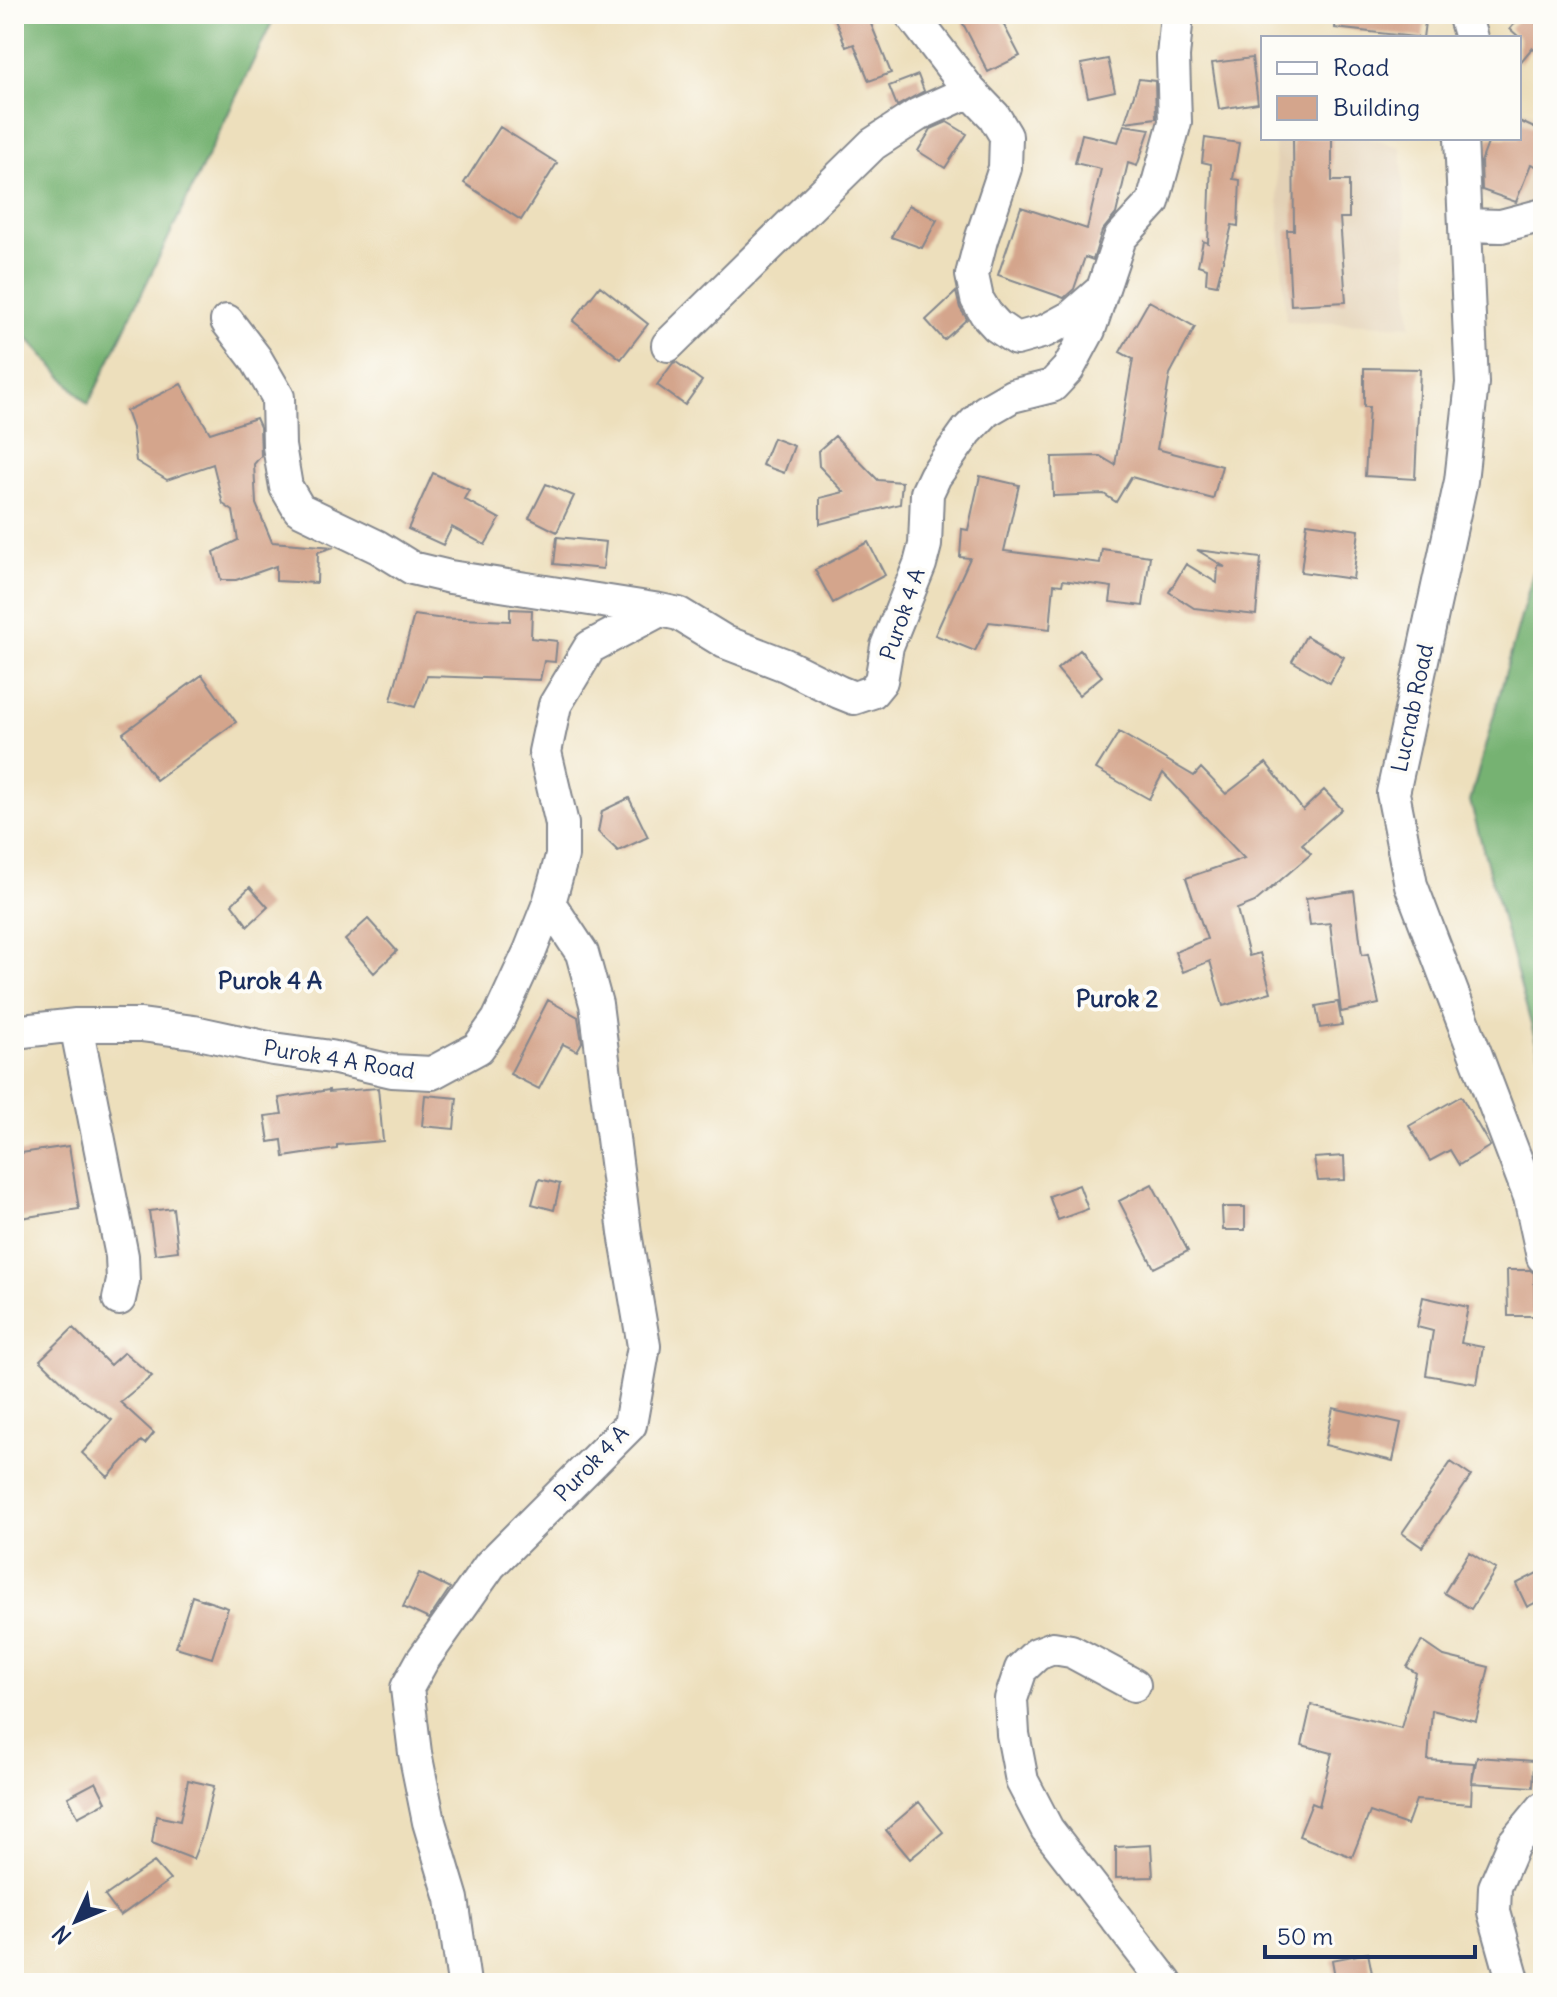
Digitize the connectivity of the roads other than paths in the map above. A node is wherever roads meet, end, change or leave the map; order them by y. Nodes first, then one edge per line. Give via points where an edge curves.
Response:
1 (911, 14) edge
2 (1177, 14) edge
3 (1464, 14) edge
4 (1470, 36) edge
5 (970, 91) junction
6 (1461, 140) edge
7 (1543, 215) edge
8 (1466, 225) junction
9 (1103, 289) junction
10 (227, 321) dead end
11 (668, 345) dead end
12 (660, 610) junction
13 (549, 903) junction
14 (76, 1025) junction
15 (14, 1032) edge
16 (1543, 1257) edge
17 (119, 1299) dead end
18 (1134, 1685) dead end
19 (1543, 1808) edge
20 (464, 1983) edge
21 (1166, 1983) edge
22 (1514, 1983) edge

1 - 5 street
2 - 9 street via 1172,135 1153,202 1120,238
3 - 4 street
5 - 9 street via 1006,136 1005,168 972,275 986,314 1016,339 1071,317
5 - 11 street via 919,114 873,144
6 - 8 street, Lucnab Road
7 - 8 street via 1501,226
8 - 16 street, Lucnab Road via 1472,383 1461,481 1393,793 1411,885 1530,1197
9 - 12 street, Purok 4 A via 1068,369 1052,386 1012,396 986,411 935,476 927,493 920,564 887,646 881,681 872,692 854,698 725,642 679,614
10 - 12 street via 278,397 286,487 299,509 412,568
12 - 13 street, Purok 4 A Road via 590,647 555,705 545,752 562,824 562,856
13 - 14 street, Purok 4 A Road via 498,1020 478,1048 432,1073 392,1071 194,1032
13 - 20 street, Purok 4 A via 582,953 596,1004 644,1346 630,1425 490,1565 407,1688 415,1753 452,1899
14 - 15 street, Purok 4 A Road
14 - 17 street via 122,1256
18 - 21 street via 1071,1651 1053,1648 1037,1654 1021,1669 1011,1699 1013,1734 1022,1781 1047,1829
19 - 22 street via 1514,1843 1495,1887 1494,1912

